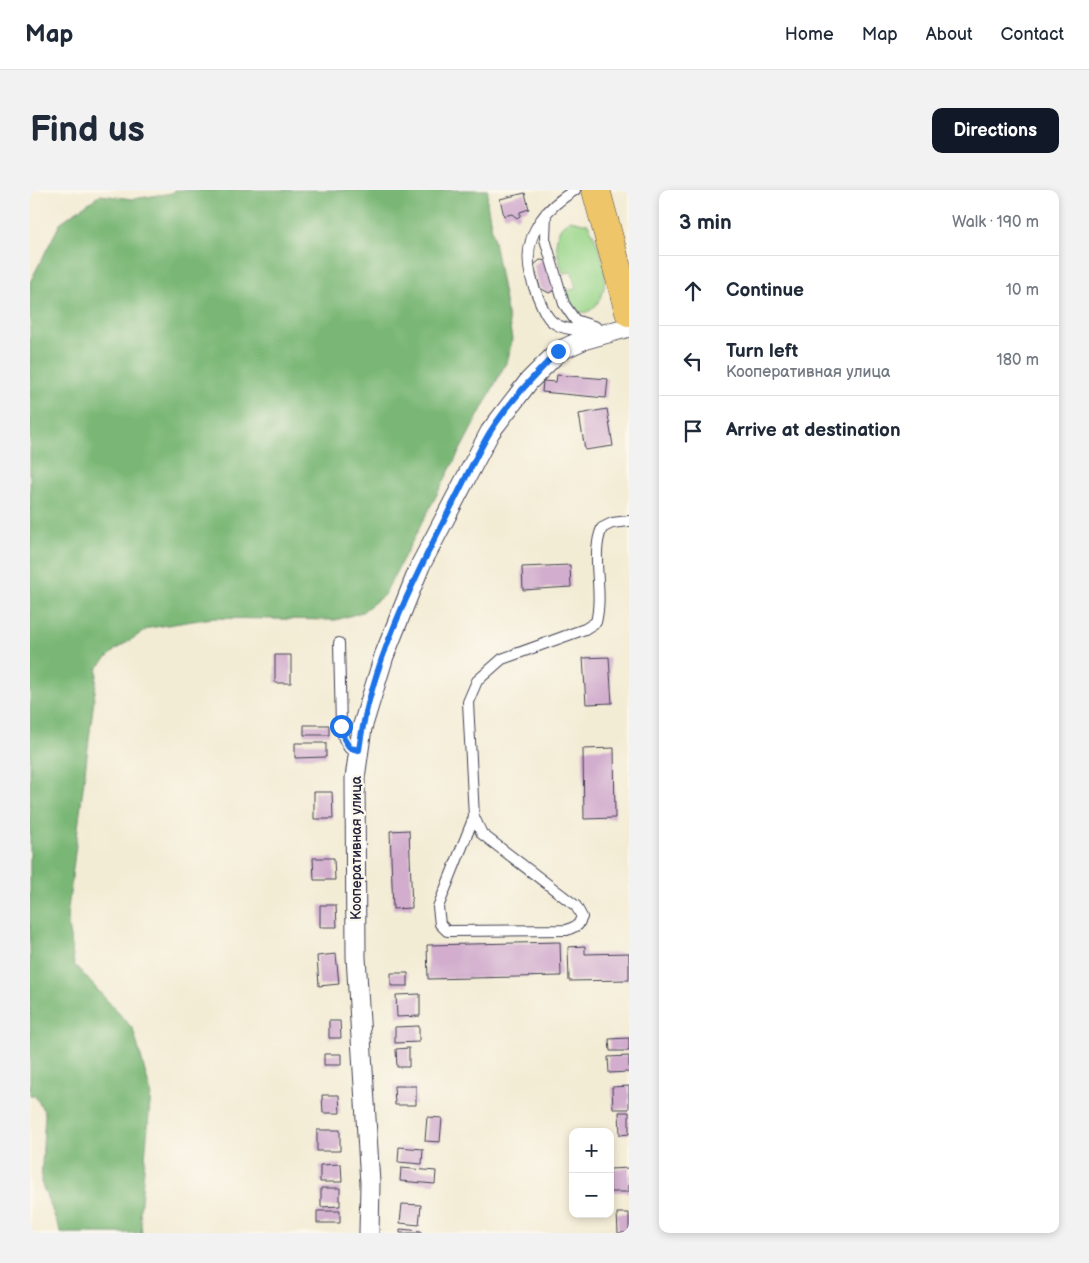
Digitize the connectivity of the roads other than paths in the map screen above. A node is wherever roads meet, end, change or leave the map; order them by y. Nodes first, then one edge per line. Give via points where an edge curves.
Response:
1 (575, 190) edge
2 (596, 190) edge
3 (546, 214) junction
4 (623, 324) edge
5 (629, 521) edge
6 (339, 643) dead end
7 (359, 750) junction
8 (474, 817) junction
9 (369, 1233) edge

1 - 3 lane
2 - 4 main road
3 - 4 lane via 545,239 564,304 576,320
3 - 4 lane via 535,227 527,250 529,272 543,310 552,322 563,328
4 - 7 street, Кооперативная улица via 558,351 529,381 490,432 420,566 384,656 362,728
5 - 8 lane via 602,528 597,540 600,605 596,622 502,659 477,681 468,702
6 - 7 lane via 341,726 350,748
7 - 9 street, Кооперативная улица via 355,778 356,957 370,1183
8 - 8 lane via 482,834 576,906 582,918 578,925 567,930 447,931 440,924 438,907

